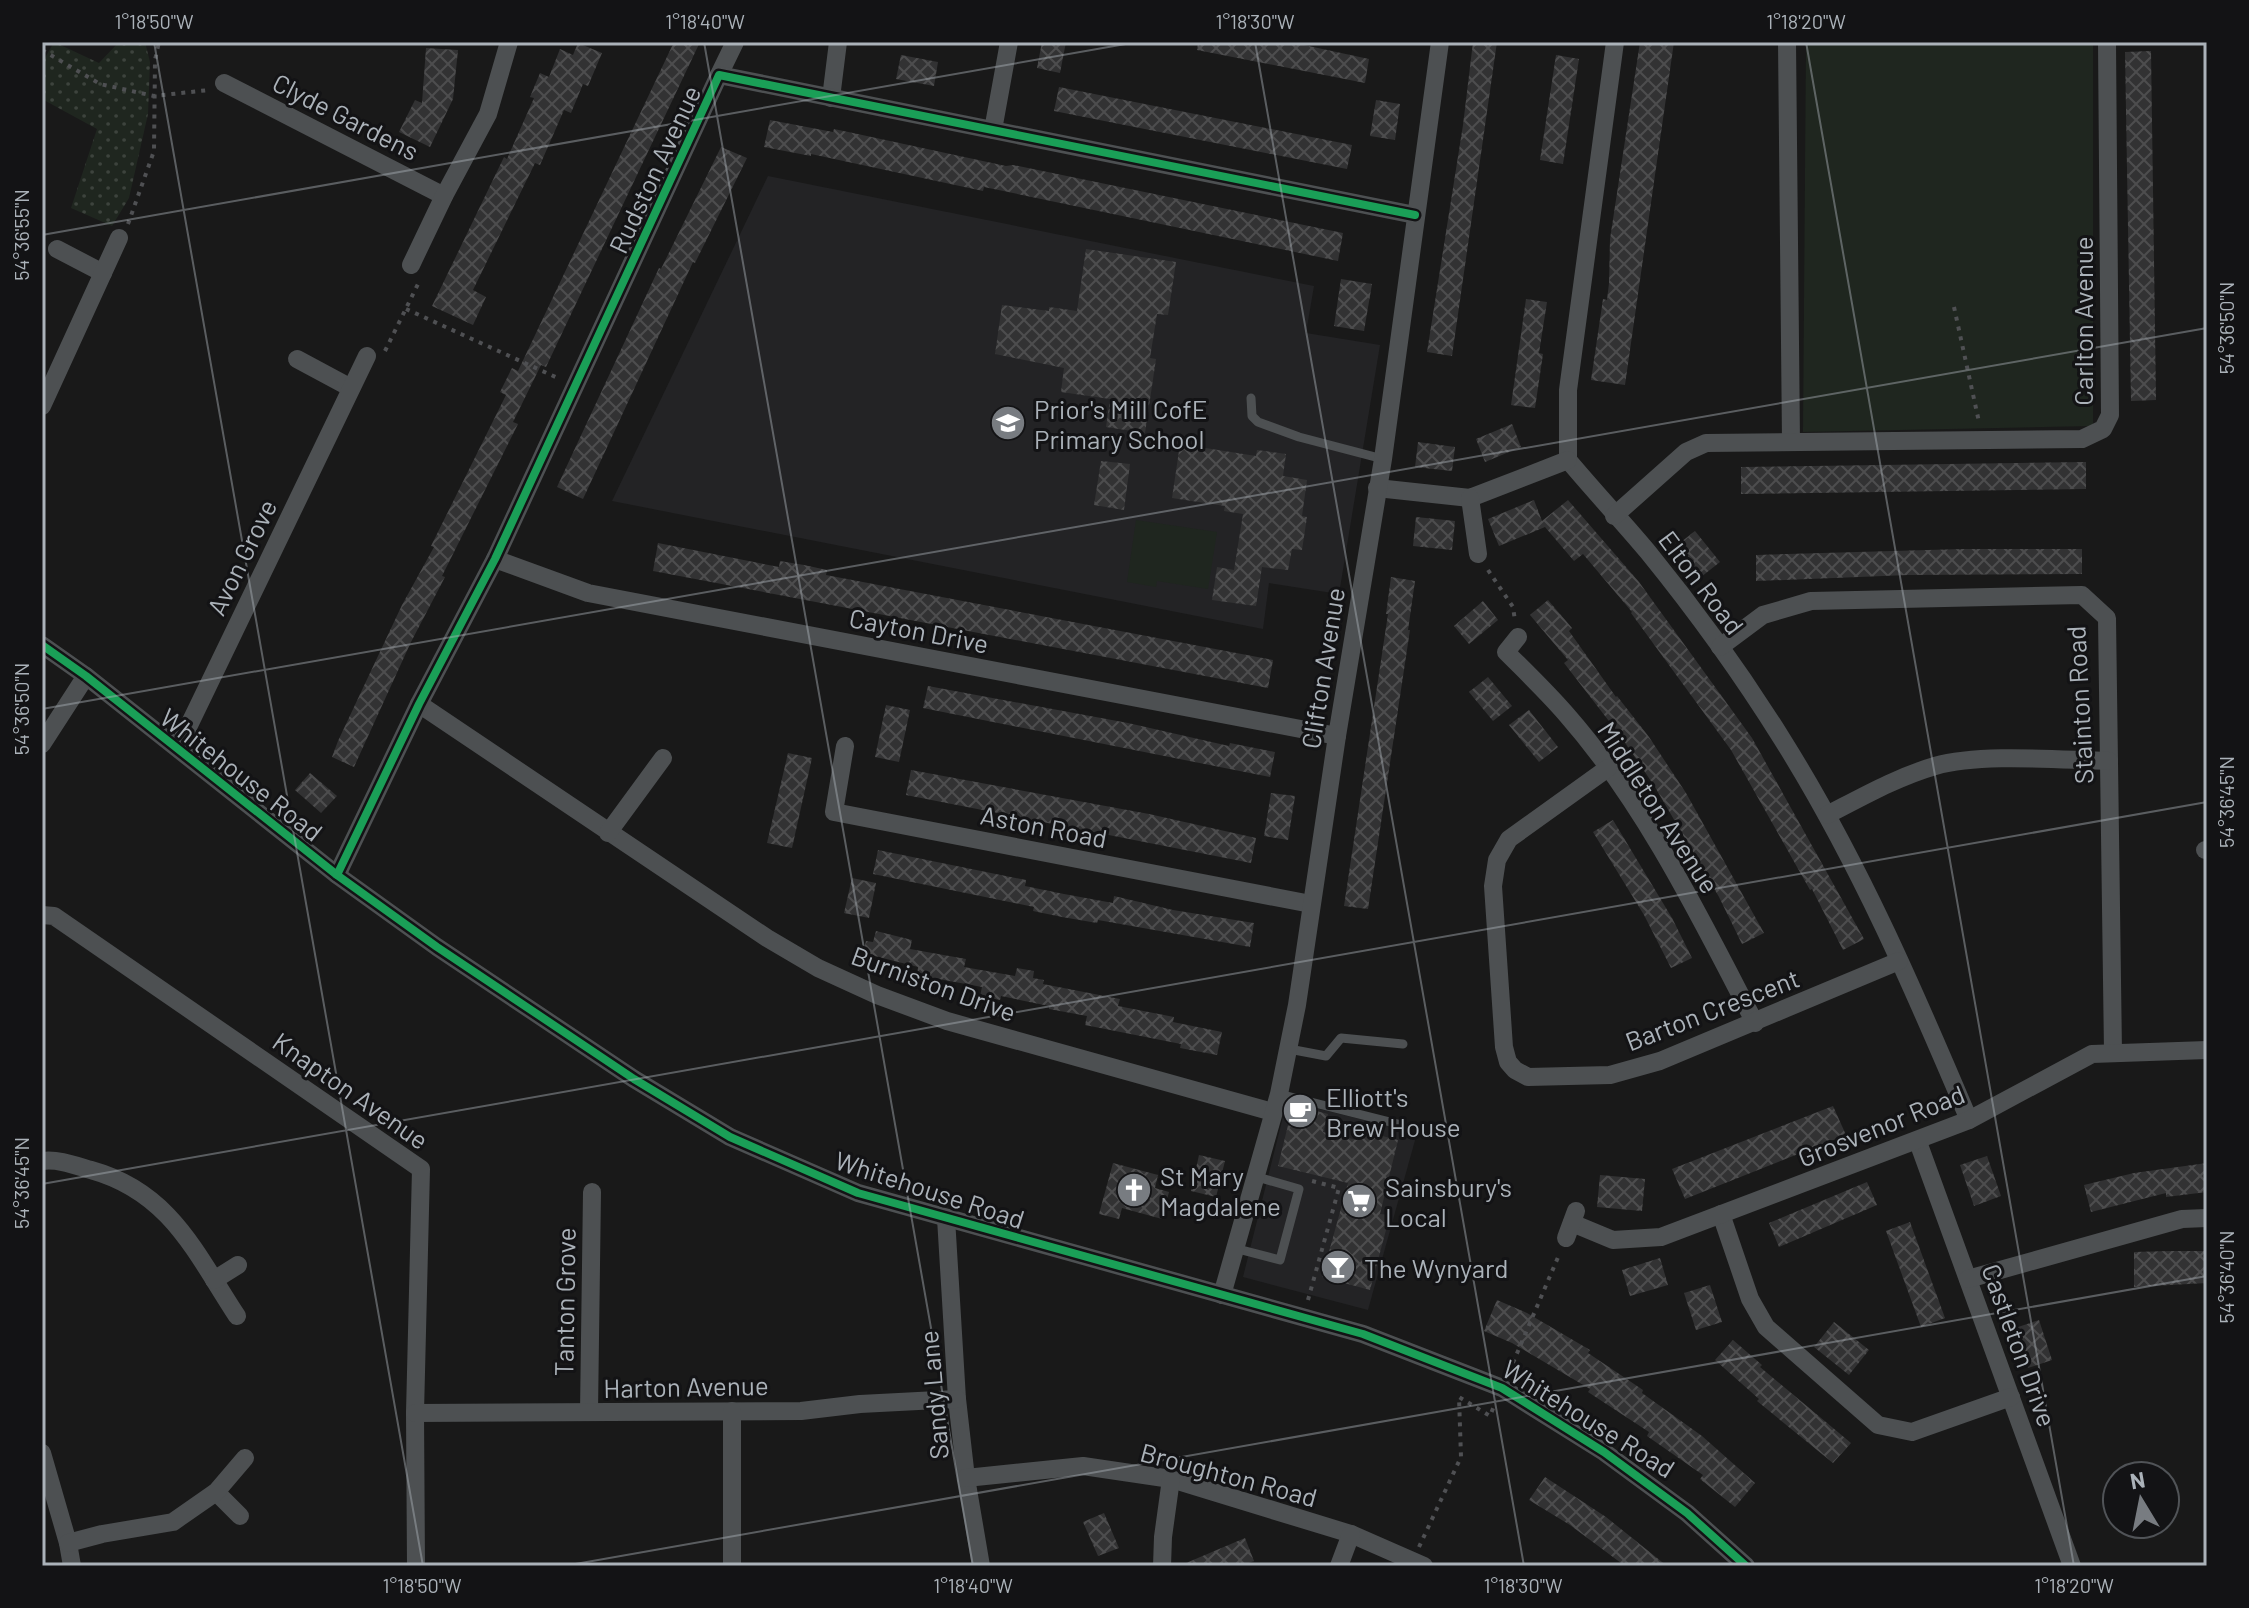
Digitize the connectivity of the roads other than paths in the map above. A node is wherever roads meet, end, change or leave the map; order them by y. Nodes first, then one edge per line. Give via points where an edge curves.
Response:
1 (509, 42) edge
2 (735, 42) edge
3 (838, 42) edge
4 (1009, 42) edge
5 (1615, 42) edge
6 (1787, 42) edge
7 (2107, 42) edge
8 (1435, 43) edge
9 (719, 75) junction
10 (224, 83) road end
11 (831, 98) junction
12 (993, 130) junction
13 (444, 196) junction
14 (1415, 215) junction
15 (120, 237) road end
16 (57, 249) dead end
17 (411, 265) road end
18 (103, 273) junction
19 (367, 356) road end
20 (297, 359) dead end
21 (48, 378) edge
22 (351, 388) junction
23 (1251, 398) dead end
24 (42, 406) edge
25 (1791, 442) junction
26 (1383, 459) junction
27 (1568, 460) junction
28 (1377, 488) junction
29 (1470, 498) junction
30 (1614, 516) junction
31 (1478, 554) road end
32 (495, 559) junction
33 (1518, 637) road end
34 (42, 645) edge
35 (1720, 647) junction
36 (86, 676) junction
37 (419, 704) junction
38 (1337, 736) junction
39 (42, 744) edge
40 (845, 746) dead end
41 (178, 748) junction
42 (663, 758) dead end
43 (2109, 761) junction
44 (1608, 768) junction
45 (1827, 815) junction
46 (608, 833) junction
47 (337, 875) junction
48 (1311, 904) junction
49 (42, 915) edge
50 (1899, 961) junction
51 (1755, 1023) junction
52 (1403, 1044) dead end
53 (1289, 1049) junction
54 (2207, 1050) edge
55 (2113, 1052) junction
56 (1276, 1103) junction
57 (1969, 1120) junction
58 (1402, 1125) dead end
59 (1918, 1142) junction
60 (42, 1161) edge
61 (1254, 1176) junction
62 (592, 1192) dead end
63 (1721, 1214) junction
64 (946, 1218) junction
65 (2207, 1218) edge
66 (1571, 1224) road end
67 (1234, 1248) junction
68 (238, 1265) dead end
69 (1968, 1279) junction
70 (214, 1280) junction
71 (1222, 1295) junction
72 (237, 1316) dead end
73 (2011, 1397) junction
74 (957, 1399) junction
75 (732, 1411) junction
76 (589, 1412) junction
77 (415, 1413) junction
78 (42, 1453) edge
79 (245, 1458) dead end
80 (966, 1478) junction
81 (1171, 1479) junction
82 (216, 1492) junction
83 (240, 1516) dead end
84 (1351, 1534) junction
85 (68, 1543) junction
86 (1419, 1563) edge
87 (72, 1566) edge
88 (416, 1566) edge
89 (732, 1566) edge
90 (981, 1566) edge
91 (1162, 1566) edge
92 (1339, 1566) edge
93 (1746, 1566) edge
94 (2072, 1566) edge

1 - 13 street via 488,114
2 - 9 street, Rudston Avenue
3 - 11 street
4 - 12 street
5 - 27 street via 1568,390
6 - 25 street
7 - 25 street, Carlton Avenue via 2110,415 2103,429 2082,439
8 - 14 street, Clifton Avenue
9 - 11 street, Rudston Avenue
9 - 32 street, Rudston Avenue
10 - 13 street, Clyde Gardens
11 - 12 street, Rudston Avenue
12 - 14 street, Rudston Avenue
13 - 17 street
14 - 26 street, Clifton Avenue
15 - 18 street
16 - 18 street
18 - 21 street
19 - 22 street, Avon Grove
20 - 22 street
21 - 24 street
22 - 41 street, Avon Grove
23 - 26 lane via 1252,416 1258,422
25 - 30 street, Carlton Avenue via 1706,443 1686,452
26 - 28 street, Clifton Avenue
27 - 29 street
27 - 30 street, Elton Road
28 - 29 street
28 - 38 street, Clifton Avenue
29 - 31 street
30 - 35 street, Elton Road
32 - 37 street, Rudston Avenue
32 - 38 street, Cayton Drive via 588,593
33 - 44 street, Middleton Avenue via 1506,652 1566,714
34 - 36 street, Whitehouse Road
35 - 43 street, Stainton Road via 1763,615 1811,601 2082,595 2107,618
35 - 45 street, Elton Road
36 - 39 street
36 - 41 street, Whitehouse Road
37 - 46 street, Burniston Drive
37 - 47 street, Rudston Avenue
38 - 48 street, Clifton Avenue
40 - 48 street, Aston Road via 834,812
41 - 47 street, Whitehouse Road
42 - 46 street
43 - 45 street via 1938,765 1894,780
43 - 55 street, Stainton Road
44 - 51 street, Middleton Avenue via 1704,925
44 - 51 street, Barton Crescent via 1509,839 1497,860 1493,886 1508,1062 1528,1077 1610,1075
45 - 50 street, Elton Road
46 - 56 street, Burniston Drive via 767,938 877,995 947,1021
47 - 64 street, Whitehouse Road via 634,1079 730,1137 858,1193
48 - 53 street, Clifton Avenue
49 - 77 street, Knapton Avenue via 54,916 421,1169
50 - 51 street, Barton Crescent
50 - 57 street, Elton Road
52 - 53 lane via 1341,1038 1326,1056
53 - 56 street, Clifton Avenue
54 - 55 street, Grosvenor Road
55 - 57 street, Grosvenor Road via 2092,1054
56 - 58 lane
56 - 61 street, Clifton Avenue
57 - 59 street, Grosvenor Road
59 - 63 street, Grosvenor Road
59 - 69 street, Castleton Drive
60 - 70 street via 114,1176 147,1195 181,1229
61 - 67 street, Clifton Avenue
61 - 67 lane via 1299,1189 1280,1260
62 - 76 street, Tanton Grove
63 - 66 street, Grosvenor Road via 1661,1237 1613,1240
63 - 73 street via 1750,1299 1766,1327 1878,1425 1912,1432
64 - 71 street, Whitehouse Road
64 - 74 street, Sandy Lane
65 - 69 street via 2182,1219
67 - 71 street, Clifton Avenue
68 - 70 street
69 - 73 street, Castleton Drive
70 - 72 street
71 - 93 street, Whitehouse Road via 1363,1334 1502,1388 1604,1452 1687,1513
73 - 94 street, Castleton Drive
74 - 75 street, Harton Avenue
74 - 80 street, Sandy Lane
75 - 76 street, Harton Avenue
75 - 89 street
76 - 77 street, Harton Avenue
77 - 88 street, Knapton Avenue
78 - 85 street
79 - 82 street
80 - 81 street, Broughton Road via 1083,1466
80 - 90 street, Sandy Lane
81 - 84 street, Broughton Road
81 - 91 street
82 - 83 street
82 - 85 street via 173,1522
84 - 86 street, Broughton Road
84 - 92 street
85 - 87 street

